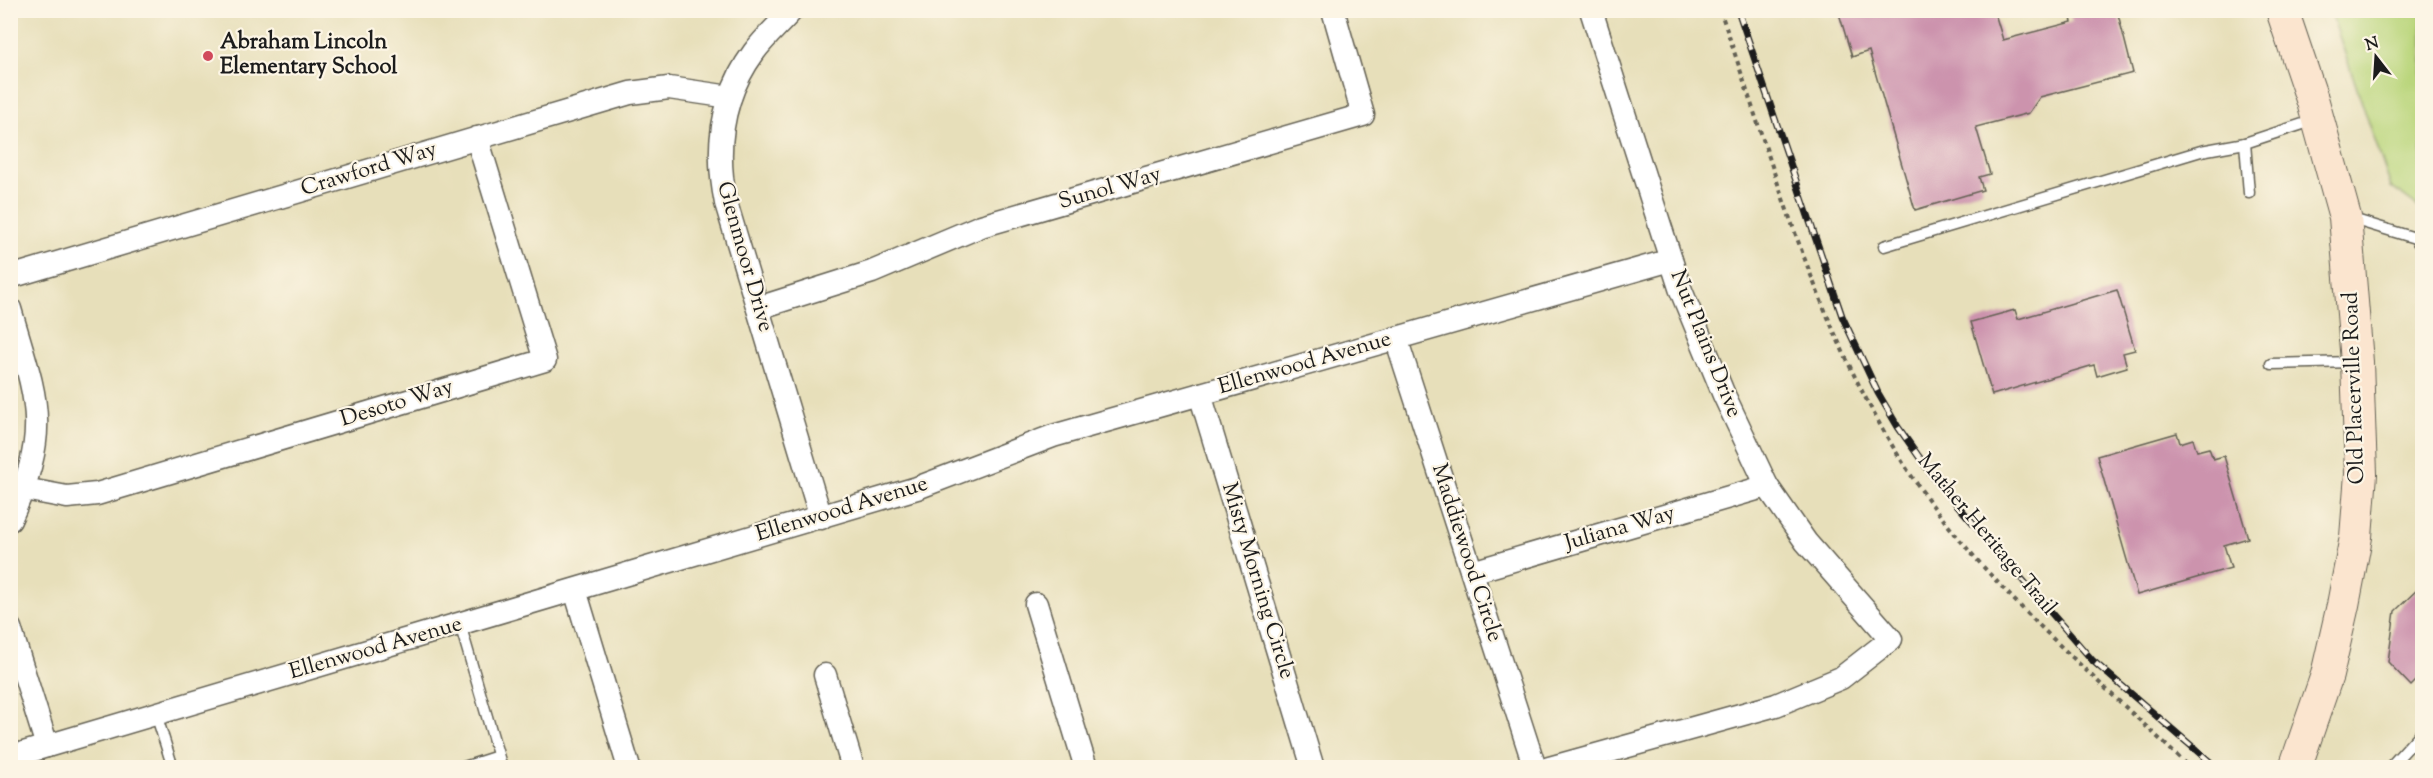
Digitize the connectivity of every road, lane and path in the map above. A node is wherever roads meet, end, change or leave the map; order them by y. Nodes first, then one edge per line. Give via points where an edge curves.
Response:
1 (792, 10) edge
2 (1333, 10) edge
3 (1591, 10) edge
4 (1720, 10) edge
5 (2282, 10) edge
6 (730, 97) junction
7 (2318, 119) junction
8 (477, 138) junction
9 (2245, 143) junction
10 (2249, 193) dead end
11 (2345, 217) junction
12 (1884, 246) dead end
13 (2422, 248) edge
14 (1671, 260) junction
15 (10, 277) edge
16 (758, 308) junction
17 (10, 309) edge
18 (1396, 338) junction
19 (2357, 362) junction
20 (2271, 364) dead end
21 (1200, 394) junction
22 (1767, 486) junction
23 (24, 489) junction
24 (821, 518) junction
25 (10, 520) edge
26 (1472, 573) junction
27 (575, 590) junction
28 (1036, 604) dead end
29 (460, 624) junction
30 (10, 628) edge
31 (825, 675) dead end
32 (156, 714) junction
33 (2422, 732) edge
34 (47, 746) junction
35 (498, 756) junction
36 (10, 757) edge
37 (173, 768) edge
38 (461, 768) edge
39 (502, 768) edge
40 (629, 768) edge
41 (853, 768) edge
42 (1086, 768) edge
43 (1313, 768) edge
44 (1535, 768) edge
45 (1549, 768) edge
46 (2190, 768) edge
47 (2295, 768) edge
48 (2389, 768) edge

1 - 6 street, Glenmoor Drive via 755,50
2 - 16 street, Sunol Way via 1363,115 981,226 872,272
3 - 14 street, Nut Plains Drive
4 - 46 path, Mather Heritage Trail via 1824,310 1851,370 1898,456 1934,506 2024,610
5 - 7 street, Old Placerville Road
6 - 8 street, Crawford Way via 649,88
6 - 16 street, Glenmoor Drive via 720,140 722,182
7 - 9 lane
7 - 11 street, Old Placerville Road
8 - 15 street, Crawford Way
8 - 23 street, Desoto Way via 545,360 98,494 67,497
9 - 10 lane
9 - 12 lane via 2201,151
11 - 13 lane via 2415,238
11 - 19 street, Old Placerville Road
14 - 18 street, Ellenwood Avenue
14 - 22 street, Nut Plains Drive via 1724,395
16 - 24 street, Glenmoor Drive
17 - 23 street via 36,395 38,416 35,457
18 - 21 street, Ellenwood Avenue
18 - 26 street, Maddiewood Circle
19 - 20 lane
19 - 47 street, Old Placerville Road via 2361,474 2356,537 2327,675
21 - 24 street, Ellenwood Avenue via 1053,436 917,488
21 - 43 street, Misty Morning Circle
22 - 26 street, Juliana Way
22 - 45 street, Nut Plains Drive via 1806,542 1891,639 1841,678 1776,705
23 - 25 street
24 - 27 street, Ellenwood Avenue
26 - 44 street, Maddiewood Circle
27 - 29 street, Ellenwood Avenue
27 - 40 street
28 - 42 street
29 - 32 street, Ellenwood Avenue
29 - 35 lane
30 - 34 street
31 - 41 street
32 - 34 street, Ellenwood Avenue
32 - 37 lane
33 - 48 lane
34 - 36 street, Ellenwood Avenue
35 - 38 lane
35 - 39 lane

